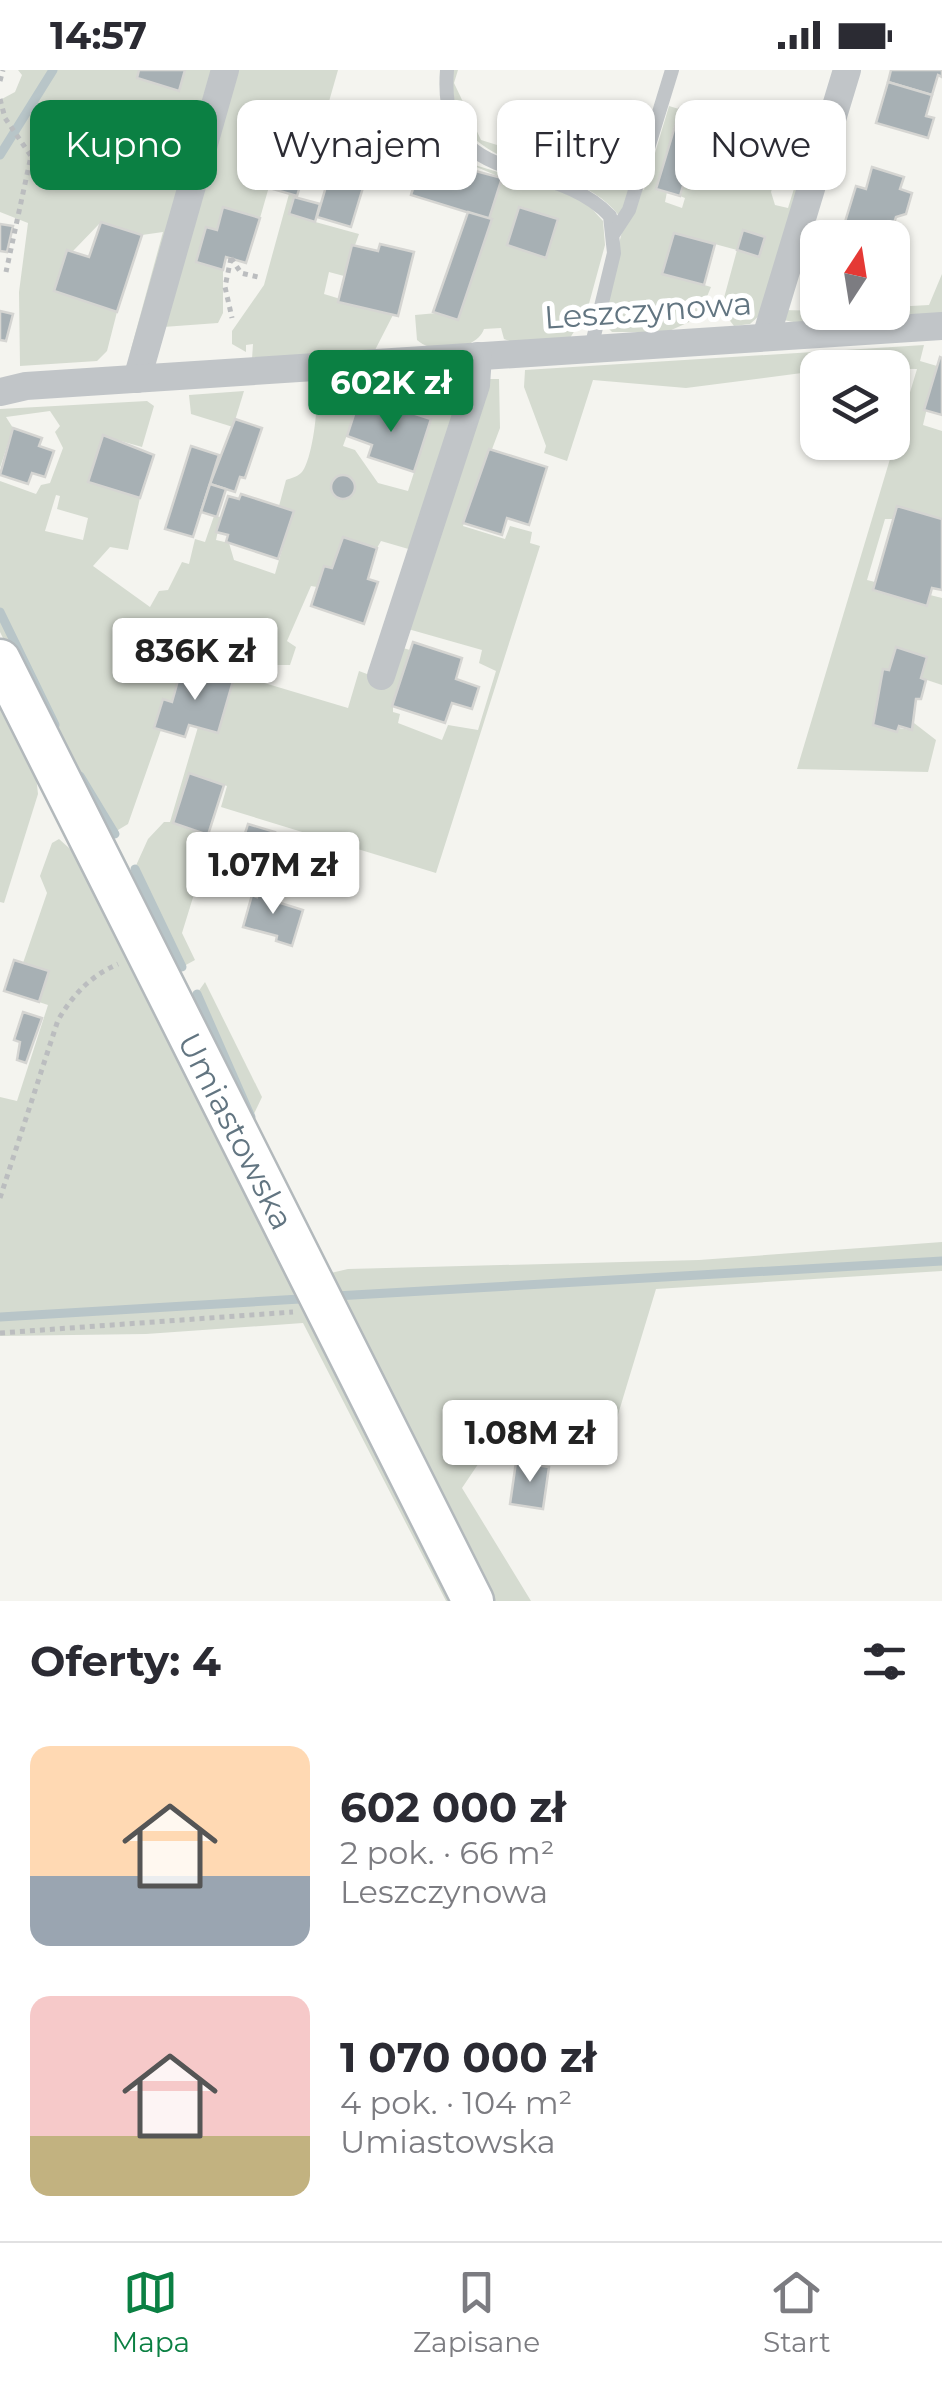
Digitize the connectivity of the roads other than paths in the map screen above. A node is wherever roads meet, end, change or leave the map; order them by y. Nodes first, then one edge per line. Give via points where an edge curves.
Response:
1 (225, 70) edge
2 (446, 70) edge
3 (672, 70) edge
4 (847, 70) edge
5 (614, 233) junction
6 (942, 326) edge
7 (766, 337) junction
8 (591, 348) junction
9 (478, 356) junction
10 (137, 379) junction
11 (0, 392) edge
12 (0, 660) edge
13 (381, 676) dead end
14 (473, 1601) edge

1 - 10 street
2 - 5 lane via 455,132 468,149 593,198 610,216
3 - 5 lane via 629,210
4 - 7 street
5 - 8 lane
6 - 7 street, Leszczynowa
7 - 8 street, Leszczynowa
8 - 9 street, Leszczynowa
9 - 10 street, Leszczynowa
9 - 13 street via 476,385
10 - 11 street, Leszczynowa
12 - 14 main road, Umiastowska

